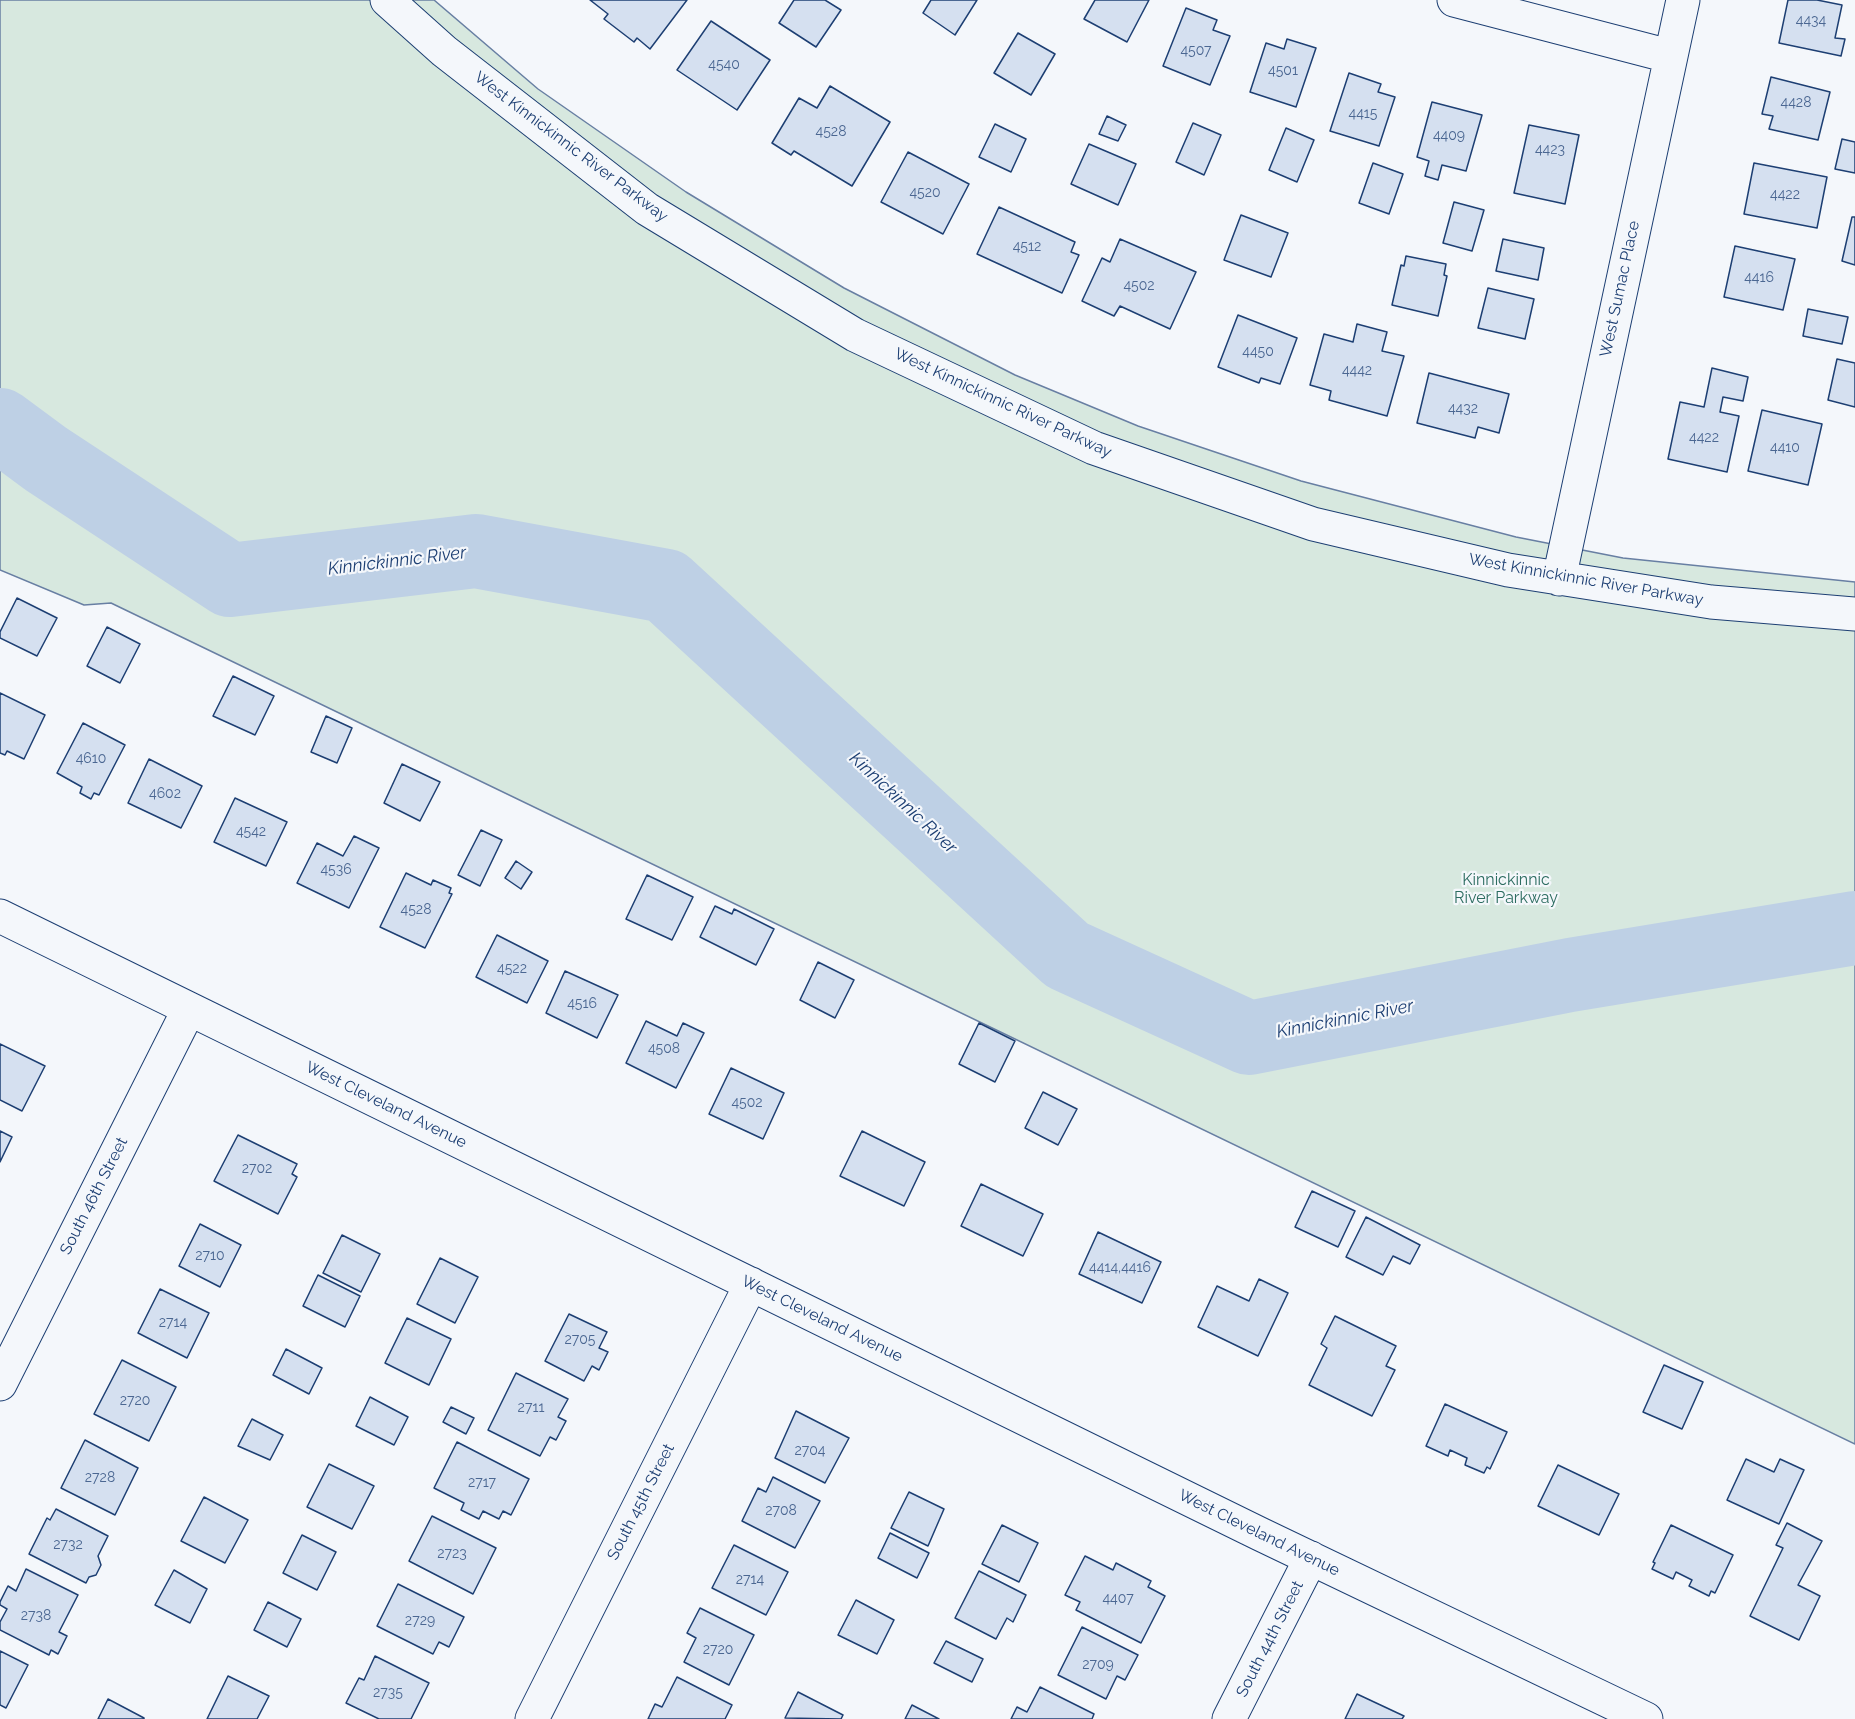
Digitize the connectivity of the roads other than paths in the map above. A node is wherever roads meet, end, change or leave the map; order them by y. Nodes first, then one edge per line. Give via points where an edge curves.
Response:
1 (387, 0) edge
2 (1454, 0) edge
3 (1683, 0) edge
4 (1669, 56) junction
5 (1559, 579) junction
6 (1855, 614) edge
7 (0, 916) edge
8 (189, 1009) junction
9 (751, 1284) junction
10 (0, 1384) edge
11 (1311, 1558) junction
12 (532, 1719) edge
13 (1229, 1719) edge
14 (1646, 1719) edge

1 - 5 street, West Kinnickinnic River Parkway via 444,51 647,209 855,335 1105,452 1313,524
2 - 4 street
3 - 4 street, West Sumac Place
4 - 5 street, West Sumac Place
5 - 6 street, West Kinnickinnic River Parkway via 1711,602
7 - 8 street, West Cleveland Avenue
8 - 9 street, West Cleveland Avenue
8 - 10 street, South 46th Street
9 - 11 street, West Cleveland Avenue
9 - 12 street, South 45th Street
11 - 13 street, South 44th Street
11 - 14 street, West Cleveland Avenue

